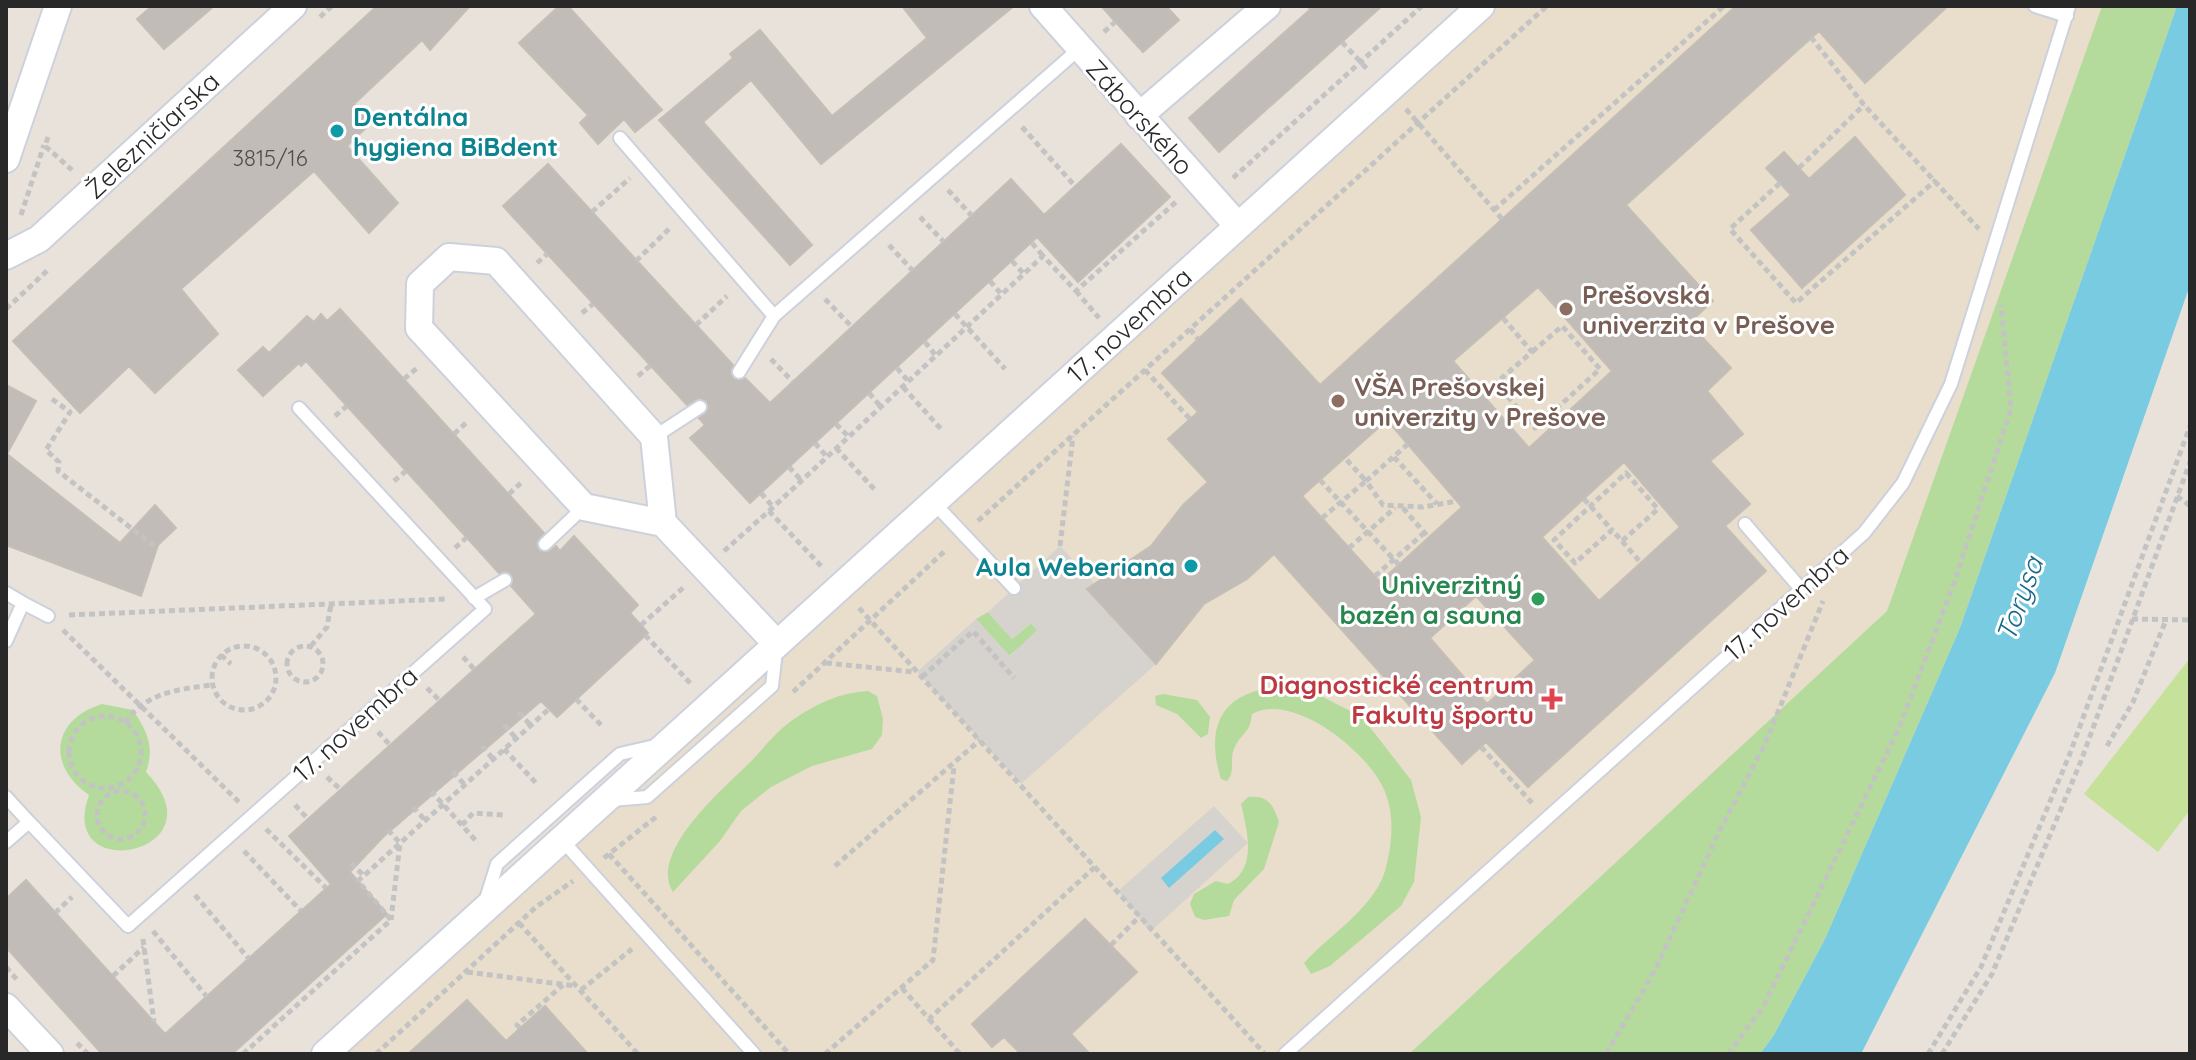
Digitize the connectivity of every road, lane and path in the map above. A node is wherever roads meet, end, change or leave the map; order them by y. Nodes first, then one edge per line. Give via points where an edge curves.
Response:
1 (58, 6) edge
2 (293, 6) edge
3 (1043, 6) edge
4 (1267, 6) edge
5 (1422, 6) edge
6 (1481, 6) edge
7 (1724, 6) edge
8 (2035, 6) edge
9 (2068, 11) edge
10 (1811, 37) dead end
11 (1342, 42) dead end
12 (1079, 49) junction
13 (1360, 61) junction
14 (1388, 91) junction
15 (1864, 105) junction
16 (1008, 111) junction
17 (1139, 116) junction
18 (49, 132) dead end
19 (620, 138) dead end
20 (45, 146) junction
21 (6, 159) edge
22 (643, 165) junction
23 (1799, 168) dead end
24 (935, 175) junction
25 (1936, 180) junction
26 (1198, 182) junction
27 (1780, 183) dead end
28 (1075, 186) dead end
29 (94, 188) junction
30 (905, 202) junction
31 (1494, 210) junction
32 (592, 212) dead end
33 (685, 213) junction
34 (972, 216) dead end
35 (1502, 219) dead end
36 (1238, 226) junction
37 (875, 228) junction
38 (944, 242) dead end
39 (1032, 243) dead end
40 (1995, 247) junction
41 (9, 255) edge
42 (1043, 256) junction
43 (1055, 256) dead end
44 (636, 261) dead end
45 (1012, 261) dead end
46 (1049, 262) junction
47 (913, 271) dead end
48 (1024, 274) junction
49 (743, 281) junction
50 (990, 281) dead end
51 (811, 284) junction
52 (1076, 291) junction
53 (1002, 295) junction
54 (955, 314) dead end
55 (774, 316) junction
56 (1503, 318) dead end
57 (1100, 320) dead end
58 (696, 325) dead end
59 (852, 327) dead end
60 (967, 327) junction
61 (1190, 329) dead end
62 (1198, 339) dead end
63 (925, 342) dead end
64 (757, 344) junction
65 (1532, 352) junction
66 (936, 356) junction
67 (897, 368) dead end
68 (1005, 369) dead end
69 (1145, 370) dead end
70 (739, 372) dead end
71 (793, 382) dead end
72 (906, 384) junction
73 (869, 393) dead end
74 (52, 399) dead end
75 (700, 407) dead end
76 (881, 407) junction
77 (299, 408) dead end
78 (1190, 419) dead end
79 (836, 424) dead end
80 (2190, 426) edge
81 (941, 429) dead end
82 (1073, 435) dead end
83 (654, 437) junction
84 (849, 437) junction
85 (815, 443) dead end
86 (1408, 444) dead end
87 (836, 448) junction
88 (827, 457) junction
89 (1394, 457) junction
90 (1345, 458) dead end
91 (2190, 462) edge
92 (789, 467) dead end
93 (1320, 480) dead end
94 (802, 481) junction
95 (1366, 481) junction
96 (876, 491) dead end
97 (761, 493) dead end
98 (2177, 496) junction
99 (1584, 499) dead end
100 (1457, 501) dead end
101 (1341, 502) junction
102 (934, 503) junction
103 (1437, 504) junction
104 (1591, 506) junction
105 (2190, 506) edge
106 (584, 507) junction
107 (1399, 508) junction
108 (1322, 518) dead end
109 (663, 523) junction
110 (1745, 524) dead end
111 (1612, 530) junction
112 (1368, 532) junction
113 (1622, 541) junction
114 (545, 544) dead end
115 (154, 546) dead end
116 (1060, 546) dead end
117 (1349, 548) dead end
118 (1844, 550) junction
119 (1393, 560) junction
120 (1641, 563) dead end
121 (1399, 565) dead end
122 (1375, 576) dead end
123 (505, 580) dead end
124 (1014, 588) dead end
125 (1801, 589) junction
126 (6, 593) edge
127 (474, 598) junction
128 (852, 601) dead end
129 (23, 603) junction
130 (331, 604) junction
131 (48, 616) junction
132 (2132, 619) junction
133 (2166, 620) junction
134 (2190, 620) edge
135 (6, 641) edge
136 (777, 644) junction
137 (311, 646) junction
138 (221, 655) junction
139 (825, 663) dead end
140 (231, 664) dead end
141 (287, 667) junction
142 (275, 671) junction
143 (920, 674) junction
144 (1014, 678) dead end
145 (212, 685) junction
146 (576, 699) dead end
147 (139, 705) junction
148 (549, 709) dead end
149 (519, 712) dead end
150 (125, 723) junction
151 (504, 725) dead end
152 (531, 726) junction
153 (602, 726) dead end
154 (516, 738) junction
155 (980, 740) junction
156 (669, 742) junction
157 (482, 746) dead end
158 (2107, 746) dead end
159 (1481, 747) dead end
160 (504, 749) junction
161 (493, 759) junction
162 (954, 766) junction
163 (453, 772) dead end
164 (537, 784) dead end
165 (465, 785) junction
166 (117, 789) junction
167 (431, 791) dead end
168 (6, 797) edge
169 (605, 800) junction
170 (443, 804) junction
171 (413, 807) dead end
172 (503, 815) dead end
173 (252, 816) junction
174 (1546, 819) junction
175 (425, 820) junction
176 (29, 822) junction
177 (462, 825) junction
178 (388, 830) dead end
179 (229, 835) junction
180 (562, 840) junction
181 (6, 842) edge
182 (400, 843) junction
183 (478, 843) dead end
184 (609, 854) dead end
185 (835, 866) dead end
186 (1095, 867) junction
187 (353, 868) dead end
188 (364, 876) junction
189 (180, 878) junction
190 (326, 888) dead end
191 (301, 911) dead end
192 (482, 911) junction
193 (139, 915) junction
194 (1139, 917) junction
195 (391, 920) junction
196 (519, 923) dead end
197 (648, 936) junction
198 (1111, 945) dead end
199 (144, 947) junction
200 (249, 959) dead end
201 (466, 971) dead end
202 (113, 976) dead end
203 (564, 984) junction
204 (579, 988) junction
205 (902, 988) junction
206 (207, 997) dead end
207 (6, 1007) edge
208 (929, 1019) junction
209 (154, 1022) dead end
210 (520, 1028) dead end
211 (1260, 1052) edge
212 (50, 1054) edge
213 (243, 1054) edge
214 (325, 1054) edge
215 (638, 1054) edge
216 (754, 1054) edge
217 (789, 1054) edge
218 (825, 1054) edge
219 (960, 1054) edge
220 (1285, 1054) edge
221 (1606, 1054) edge
222 (1728, 1054) edge
223 (1928, 1054) edge
224 (1942, 1054) edge

1 - 21 street
2 - 29 street, Železničiarska
3 - 12 street, Záborského
4 - 17 street
5 - 13 path
6 - 14 street, 17. novembra
7 - 31 path
8 - 9 lane
9 - 40 lane, 17. novembra
10 - 15 path
11 - 13 path
12 - 16 lane
12 - 17 street, Záborského
13 - 14 path
13 - 26 path via 1227,184 1213,168
14 - 31 path
14 - 36 street, 17. novembra
15 - 23 path
15 - 25 path
16 - 24 lane
16 - 28 path
17 - 26 street, Záborského
18 - 20 path
19 - 22 lane
20 - 29 path
20 - 41 path
22 - 32 path
22 - 33 lane
24 - 30 lane
24 - 34 path
25 - 27 path via 1796,303 1730,229
25 - 40 path
26 - 36 street, Záborského
26 - 52 path
29 - 41 street, Železničiarska via 39,239
30 - 37 lane
30 - 38 path
31 - 35 path
33 - 44 path
33 - 49 lane
36 - 102 street, 17. novembra
37 - 47 path
37 - 51 lane
39 - 42 path
40 - 118 lane, 17. novembra via 1951,384 1910,469 1864,533
40 - 222 path via 2011,409 1978,511 1899,728 1763,1007
42 - 46 path
42 - 48 path
43 - 46 path
45 - 48 path
46 - 52 path
48 - 53 path
49 - 55 lane
49 - 58 path
50 - 53 path
51 - 55 lane
51 - 59 path
52 - 57 path
53 - 60 path
54 - 60 path
55 - 64 lane
56 - 65 path
60 - 66 path
60 - 68 path
61 - 62 path
63 - 66 path
64 - 70 lane
64 - 71 path
65 - 65 path via 1496,383 1535,428 1600,369 1562,326
66 - 72 path
67 - 72 path
69 - 78 path
72 - 76 path
72 - 81 path
73 - 76 path
74 - 115 path via 70,412 46,450 59,462 58,471
75 - 83 lane
76 - 84 path
77 - 127 lane
79 - 84 path
80 - 223 path via 2063,770 1981,967
82 - 116 path
83 - 106 street via 496,261 449,257 420,284 419,328
83 - 109 street
84 - 87 path
85 - 88 path
86 - 89 path
87 - 88 path
87 - 96 path
88 - 94 path
89 - 95 path
89 - 103 path
90 - 95 path
91 - 98 path
92 - 94 path
93 - 101 path
94 - 97 path via 771,509
95 - 101 path
95 - 107 path via 1383,505
98 - 105 path
98 - 132 path
99 - 104 path
100 - 103 path
101 - 108 path
101 - 112 path
102 - 124 lane
102 - 136 street, 17. novembra
103 - 107 path
104 - 111 path
104 - 111 path via 1554,540 1575,563
104 - 113 path via 1626,473 1658,509
106 - 109 street
106 - 114 lane
107 - 112 path
107 - 119 path via 1426,535
109 - 136 street
110 - 125 lane
111 - 113 path
112 - 117 path
112 - 119 path
113 - 120 path
118 - 125 lane, 17. novembra
118 - 221 path via 1765,744 1654,972
119 - 121 path
119 - 122 path
123 - 127 lane
125 - 174 lane, 17. novembra
126 - 129 lane
127 - 130 path
127 - 173 lane, 17. novembra via 485,609
128 - 143 path
129 - 131 lane
129 - 135 lane
130 - 131 path
130 - 137 path via 327,627
131 - 147 path
132 - 133 path
132 - 224 path via 2081,761 1992,974
133 - 134 path
133 - 158 path via 2133,702
136 - 156 street, 17. novembra
136 - 169 lane via 772,686 647,797
137 - 141 path via 294,649
137 - 141 path via 323,658 319,676 309,682 297,680
138 - 140 path
138 - 142 path via 251,646 268,657
138 - 145 path
139 - 143 path
141 - 142 path
142 - 145 path via 270,697 253,709 232,708
143 - 144 path via 973,631
143 - 155 path
145 - 147 path via 169,692
146 - 153 path
147 - 150 path
147 - 173 path
148 - 152 path
149 - 152 path
150 - 166 path via 136,734 141,758
150 - 166 path via 93,718 70,742 76,775 96,787
151 - 154 path
152 - 154 path
154 - 160 path
155 - 162 path
155 - 186 path
156 - 169 street, 17. novembra
156 - 192 lane via 620,754 497,864
157 - 161 path
159 - 174 path
160 - 161 path
160 - 164 path
161 - 165 path
162 - 185 path via 927,783
162 - 205 path via 933,960
163 - 165 path
165 - 170 path
166 - 166 path via 99,805 98,820 106,834 129,838 141,828 143,805
167 - 170 path
168 - 176 lane
169 - 180 street, 17. novembra
170 - 175 path
170 - 177 path
171 - 175 path
172 - 177 path via 473,813
173 - 179 lane, 17. novembra
173 - 190 path
174 - 220 lane, 17. novembra
175 - 182 path
176 - 181 lane
176 - 193 lane via 128,926
177 - 183 path
178 - 182 path
179 - 189 lane, 17. novembra
179 - 191 path
180 - 192 street, 17. novembra
180 - 197 lane
182 - 188 path
182 - 195 path
184 - 217 path
186 - 194 path
186 - 208 path
187 - 188 path
188 - 195 path via 358,881
189 - 193 lane, 17. novembra
189 - 200 path
192 - 214 street, 17. novembra
193 - 199 path
193 - 206 path
194 - 198 path
194 - 211 path
195 - 213 path via 283,1012
196 - 204 path
197 - 204 path
197 - 216 lane
199 - 202 path
199 - 209 path
201 - 203 path
203 - 204 path
203 - 210 path via 517,1025
204 - 215 path
205 - 208 path
205 - 218 path
207 - 212 street
208 - 219 path

